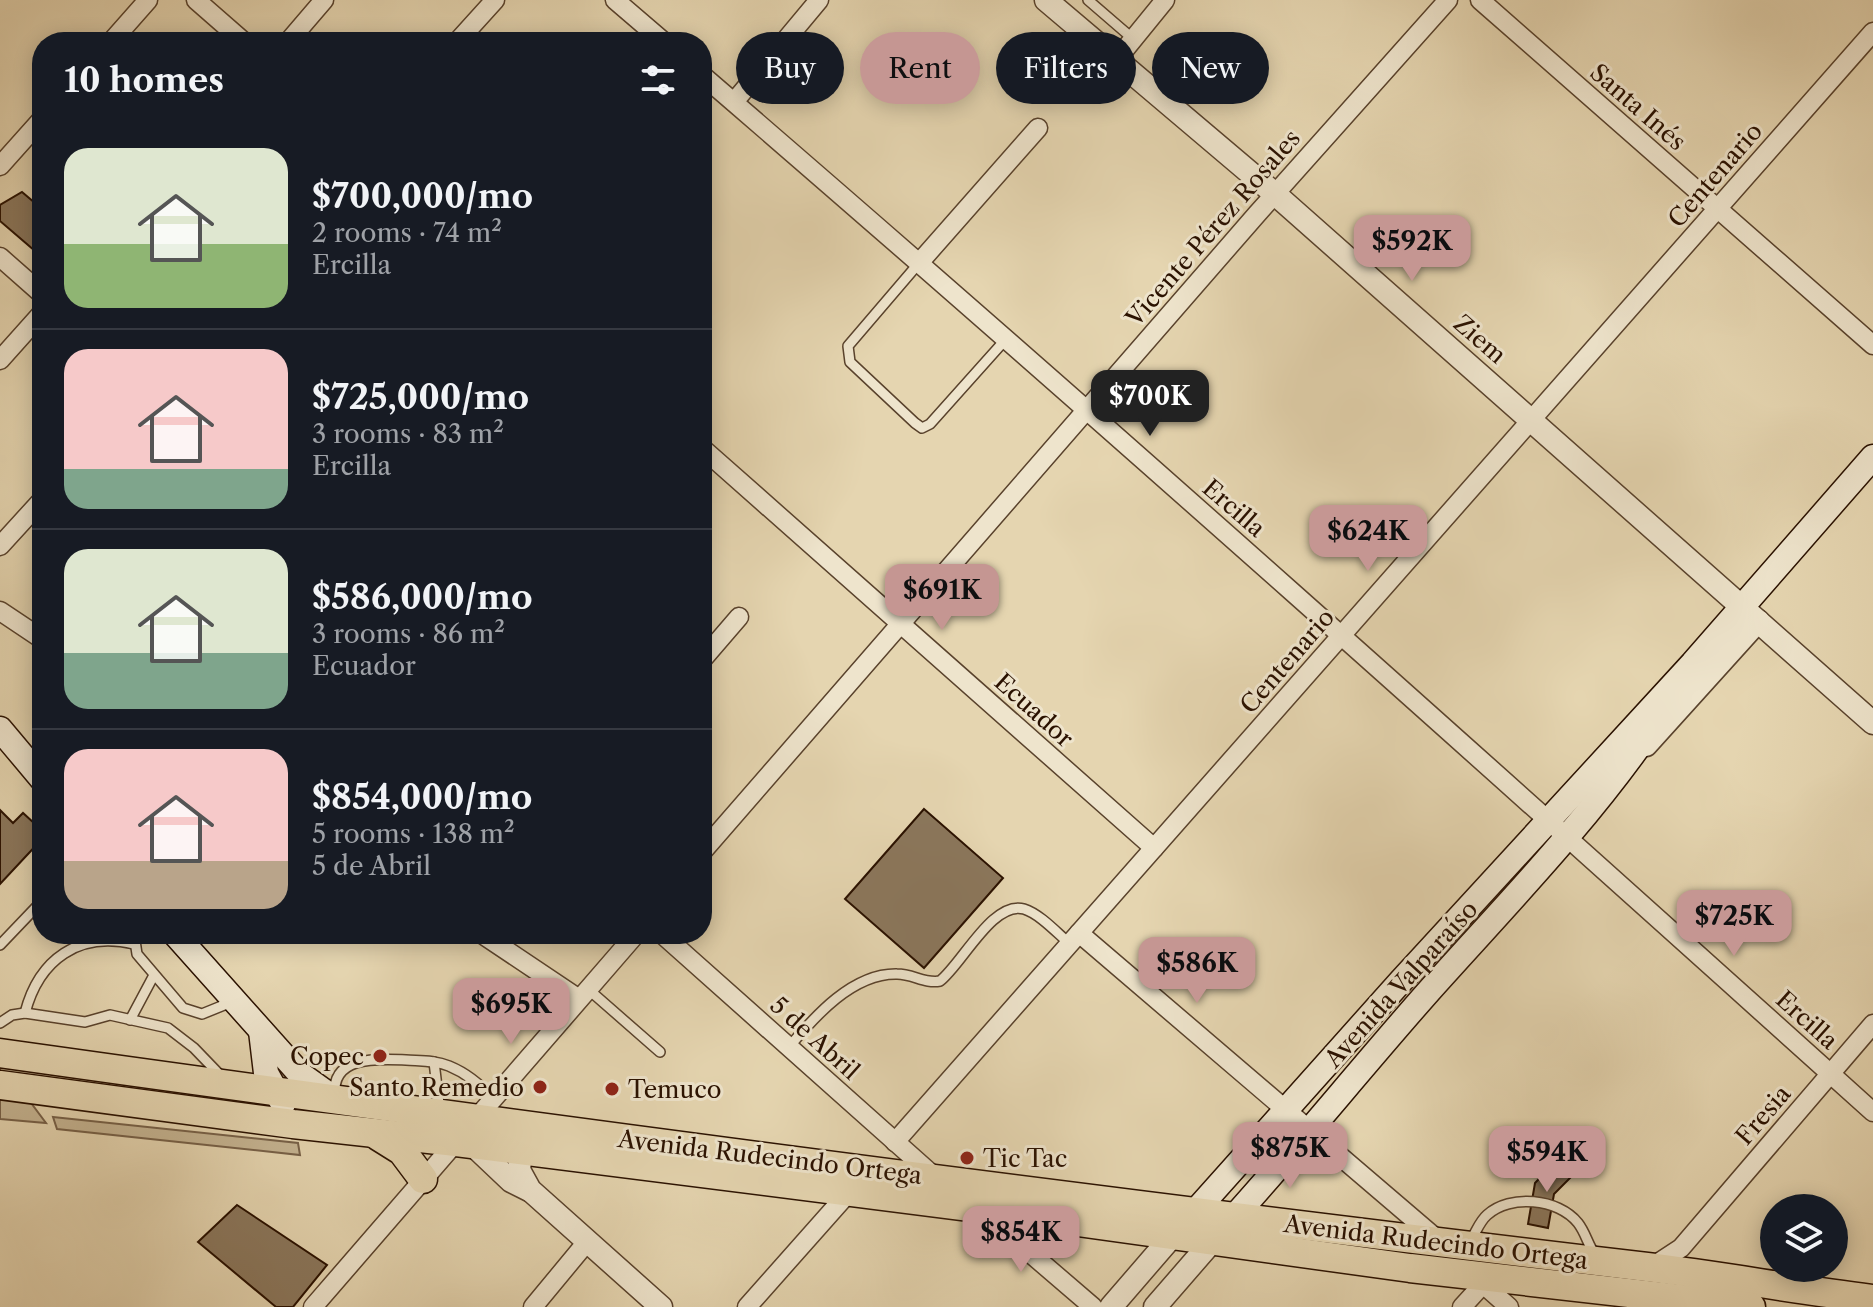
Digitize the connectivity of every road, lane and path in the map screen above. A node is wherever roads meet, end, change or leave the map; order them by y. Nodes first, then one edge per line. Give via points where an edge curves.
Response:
1 (148, 0) edge
2 (196, 0) edge
3 (324, 0) edge
4 (495, 0) edge
5 (615, 0) edge
6 (819, 0) edge
7 (1046, 0) edge
8 (1088, 0) edge
9 (1165, 0) edge
10 (1448, 0) edge
11 (1480, 0) edge
12 (120, 32) edge
13 (233, 32) edge
14 (297, 32) edge
15 (466, 32) edge
16 (652, 32) edge
17 (1085, 32) edge
18 (1125, 32) edge
19 (1873, 32) edge
20 (1136, 33) edge
21 (1136, 75) edge
22 (712, 83) edge
23 (734, 102) junction
24 (1038, 128) dead end
25 (32, 130) edge
26 (0, 166) edge
27 (1275, 194) junction
28 (1717, 209) junction
29 (0, 257) edge
30 (919, 263) junction
31 (32, 285) edge
32 (32, 324) edge
33 (1006, 339) junction
34 (1873, 345) edge
35 (0, 360) edge
36 (1087, 410) junction
37 (1532, 419) junction
38 (712, 457) edge
39 (1873, 457) edge
40 (32, 511) edge
41 (0, 546) edge
42 (0, 611) edge
43 (1750, 614) junction
44 (739, 617) dead end
45 (900, 623) junction
46 (32, 632) edge
47 (1341, 635) junction
48 (712, 645) edge
49 (1693, 663) junction
50 (1873, 723) edge
51 (0, 729) edge
52 (32, 767) edge
53 (1621, 773) junction
54 (1559, 828) junction
55 (712, 840) edge
56 (1154, 848) junction
57 (32, 911) edge
58 (1074, 938) junction
59 (82, 944) edge
60 (135, 944) edge
61 (184, 944) edge
62 (499, 944) edge
63 (627, 944) edge
64 (673, 944) edge
65 (0, 945) edge
66 (154, 975) junction
67 (584, 994) junction
68 (234, 1001) junction
69 (25, 1013) junction
70 (130, 1020) junction
71 (0, 1023) edge
72 (1873, 1024) edge
73 (261, 1031) junction
74 (789, 1047) junction
75 (660, 1052) dead end
76 (0, 1053) edge
77 (434, 1062) junction
78 (1830, 1073) junction
79 (0, 1085) edge
80 (236, 1086) junction
81 (277, 1092) junction
82 (493, 1099) junction
83 (337, 1101) junction
84 (1287, 1109) junction
85 (1873, 1112) edge
86 (440, 1115) junction
87 (293, 1124) junction
88 (1312, 1131) junction
89 (370, 1133) junction
90 (468, 1135) junction
91 (895, 1142) junction
92 (521, 1151) junction
93 (936, 1178) junction
94 (423, 1179) junction
95 (530, 1190) junction
96 (849, 1192) junction
97 (978, 1208) junction
98 (1195, 1213) junction
99 (1233, 1217) junction
100 (1174, 1234) junction
101 (1689, 1237) junction
102 (1214, 1239) junction
103 (586, 1243) junction
104 (1453, 1245) junction
105 (1605, 1263) junction
106 (1652, 1267) junction
107 (1705, 1276) junction
108 (1487, 1282) junction
109 (1873, 1299) edge
110 (318, 1305) edge
111 (533, 1307) edge
112 (661, 1307) edge
113 (747, 1307) edge
114 (1093, 1307) edge
115 (1111, 1307) edge
116 (1155, 1307) edge
117 (1462, 1307) edge
118 (1509, 1307) edge
119 (1751, 1307) edge

1 - 12 street
2 - 13 street
3 - 14 street
4 - 15 street
5 - 16 street
6 - 23 street
7 - 17 street, Ziem
8 - 18 lane
9 - 20 street
10 - 27 street, Vicente Pérez Rosales
11 - 28 street, Santa Inés
19 - 28 street, Centenario
21 - 27 street, Ziem
22 - 23 street, Ercilla
23 - 30 street, Ercilla
24 - 30 street
25 - 26 street
27 - 36 street, Vicente Pérez Rosales
27 - 37 street, Ziem
28 - 34 street, Santa Inés
28 - 37 street, Centenario
29 - 31 street
30 - 33 street, Ercilla
30 - 33 lane via 848,346 847,355 915,423 922,428 930,424
32 - 35 street
33 - 36 street, Ercilla
36 - 45 street, Vicente Pérez Rosales
36 - 47 street, Ercilla
37 - 43 street, Ziem
37 - 47 street, Centenario
38 - 45 street, Ecuador
39 - 43 main road, Avenida Valparaíso
40 - 41 street
42 - 46 street
43 - 49 main road, Avenida Valparaíso
43 - 50 street, Ziem
43 - 53 street, Avenida Valparaíso
44 - 48 street
45 - 55 street, Vicente Pérez Rosales
45 - 56 street, Ecuador
47 - 54 street, Ercilla
47 - 56 street, Centenario
49 - 53 main road, Avenida Valparaíso
49 - 54 main road, Avenida Valparaíso
51 - 52 main road
53 - 54 main road, Avenida Valparaíso
54 - 78 street, Ercilla
54 - 84 main road, Avenida Valparaíso via 1401,981
54 - 88 main road, Avenida Valparaíso
56 - 58 street, Centenario
57 - 65 lane
58 - 74 lane via 1030,912 1007,909 945,978 931,982 892,974 871,979 825,1009
58 - 84 street
58 - 91 street, Centenario
59 - 69 lane via 60,955 38,981
60 - 66 lane
61 - 68 main road
62 - 67 street
63 - 67 street
64 - 74 street, 5 de Abril
66 - 68 lane via 183,1008 202,1014
66 - 70 lane
67 - 75 lane
67 - 82 street
68 - 73 main road
69 - 70 lane via 85,1022 110,1015
69 - 71 lane
70 - 80 lane via 168,1028
72 - 78 street, Fresia
73 - 81 main road via 266,1073
73 - 83 main road via 300,1074
74 - 91 street, 5 de Abril
76 - 80 main road, Avenida Rudecindo Ortega
77 - 82 lane via 462,1072
77 - 83 lane via 358,1061 336,1080
77 - 86 lane
78 - 85 street, Ercilla
78 - 101 street, Fresia
79 - 87 main road, Avenida Rudecindo Ortega
80 - 81 main road, Avenida Rudecindo Ortega
81 - 83 main road, Avenida Rudecindo Ortega
81 - 87 main road
82 - 90 street
83 - 86 main road, Avenida Rudecindo Ortega
84 - 88 street
84 - 98 main road, Avenida Valparaíso
86 - 90 main road, Avenida Rudecindo Ortega
87 - 89 main road, Avenida Rudecindo Ortega
88 - 99 main road, Avenida Valparaíso
88 - 104 street
89 - 90 main road, Avenida Rudecindo Ortega
89 - 94 main road via 402,1151
90 - 92 main road, Avenida Rudecindo Ortega
90 - 93 main road, Avenida Rudecindo Ortega
90 - 94 street
90 - 95 street via 511,1181
91 - 93 street, 5 de Abril
92 - 95 street via 519,1170
92 - 96 main road, Avenida Rudecindo Ortega
93 - 98 main road, Avenida Rudecindo Ortega
94 - 110 street
95 - 103 street
96 - 97 main road, Avenida Rudecindo Ortega
96 - 113 street
97 - 100 main road, Avenida Rudecindo Ortega
97 - 114 street
98 - 99 main road, Avenida Rudecindo Ortega
98 - 100 main road, Avenida Valparaíso
99 - 102 main road, Avenida Valparaíso
99 - 104 main road, Avenida Rudecindo Ortega
100 - 102 main road, Avenida Rudecindo Ortega
100 - 115 street, Avenida Valparaíso
101 - 106 street, Fresia
101 - 107 street
102 - 108 main road, Avenida Rudecindo Ortega
102 - 116 street, Avenida Valparaíso
103 - 111 street
103 - 112 street
104 - 105 main road, Avenida Rudecindo Ortega
104 - 105 lane via 1471,1240 1490,1212 1529,1201 1575,1220
105 - 106 main road, Avenida Rudecindo Ortega
106 - 107 main road, Avenida Rudecindo Ortega
107 - 109 main road, Avenida Rudecindo Ortega
108 - 117 street
108 - 118 street
108 - 119 main road, Avenida Rudecindo Ortega

